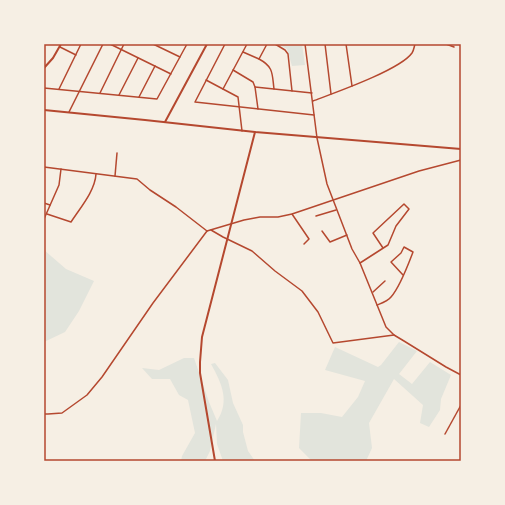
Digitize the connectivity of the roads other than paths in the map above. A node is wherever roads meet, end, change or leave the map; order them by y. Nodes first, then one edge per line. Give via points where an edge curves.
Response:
1 (60, 44) edge
2 (81, 44) edge
3 (103, 44) edge
4 (110, 44) edge
5 (124, 44) edge
6 (153, 44) edge
7 (187, 44) edge
8 (207, 44) edge
9 (225, 44) edge
10 (247, 44) edge
11 (267, 44) edge
12 (275, 44) edge
13 (305, 44) edge
14 (325, 44) edge
15 (346, 44) edge
16 (415, 44) edge
17 (446, 44) edge
18 (60, 47) junction
19 (454, 47) dead end
20 (121, 50) junction
21 (243, 52) junction
22 (76, 55) junction
23 (180, 57) junction
24 (138, 58) junction
25 (259, 59) junction
26 (155, 66) junction
27 (44, 68) edge
28 (233, 70) junction
29 (171, 74) junction
30 (206, 80) junction
31 (352, 86) junction
32 (255, 87) junction
33 (44, 88) edge
34 (222, 89) junction
35 (274, 89) junction
36 (59, 90) junction
37 (292, 91) junction
38 (80, 92) junction
39 (100, 93) junction
40 (312, 93) junction
41 (331, 94) junction
42 (119, 95) junction
43 (139, 97) junction
44 (313, 101) junction
45 (239, 108) junction
46 (258, 109) junction
47 (44, 110) edge
48 (69, 112) junction
49 (314, 115) junction
50 (165, 122) junction
51 (242, 131) junction
52 (255, 132) junction
53 (317, 138) junction
54 (461, 149) edge
55 (117, 153) dead end
56 (461, 160) edge
57 (44, 167) edge
58 (61, 169) junction
59 (96, 174) junction
60 (115, 176) junction
61 (333, 200) junction
62 (44, 203) edge
63 (50, 205) junction
64 (336, 210) junction
65 (47, 214) junction
66 (292, 214) junction
67 (316, 216) dead end
68 (44, 220) edge
69 (232, 224) junction
70 (209, 230) junction
71 (322, 231) dead end
72 (347, 235) junction
73 (228, 239) junction
74 (304, 244) dead end
75 (383, 248) junction
76 (360, 263) junction
77 (403, 275) junction
78 (385, 281) dead end
79 (373, 292) junction
80 (377, 305) junction
81 (394, 335) junction
82 (461, 375) edge
83 (461, 405) edge
84 (44, 414) edge
85 (446, 434) dead end
86 (215, 461) edge

1 - 18 street
2 - 22 street
3 - 38 street
4 - 20 street
5 - 20 street
6 - 23 street
7 - 23 street
8 - 50 street
9 - 30 street
10 - 21 street
11 - 25 street
12 - 37 street via 288,54
13 - 40 street
14 - 41 street
15 - 31 street
16 - 31 street via 412,52 400,62
17 - 19 street
18 - 22 street
18 - 27 street
20 - 24 street
20 - 39 street
21 - 25 street
21 - 28 street
22 - 36 street
23 - 29 street
24 - 26 street
24 - 42 street
25 - 35 street via 271,69
26 - 29 street
26 - 43 street
28 - 32 street via 251,80
28 - 34 street
29 - 43 street via 157,99
30 - 34 street
30 - 45 street via 195,102
31 - 41 street
32 - 35 street
32 - 46 street
33 - 36 street
34 - 45 street via 238,97
35 - 37 street
36 - 38 street
37 - 40 street
38 - 39 street
38 - 48 street
39 - 42 street
40 - 44 street
41 - 44 street
42 - 43 street
44 - 49 street
45 - 46 street
45 - 51 street
46 - 49 street
47 - 48 street
48 - 50 street
49 - 53 street
50 - 51 street
51 - 52 street
52 - 53 street
52 - 69 street
53 - 54 street
53 - 61 street
55 - 60 street
56 - 61 street
57 - 58 street
58 - 59 street
58 - 63 street via 59,185
59 - 60 street
59 - 65 street via 89,193 71,222
60 - 70 street via 137,179
61 - 64 street
61 - 66 street
62 - 63 street
63 - 65 street
64 - 67 street
64 - 72 street
65 - 68 street
66 - 69 street via 260,217
66 - 74 street via 309,239
69 - 70 street
69 - 73 street
70 - 73 street
70 - 84 street via 87,395 62,413
71 - 72 street via 330,242
72 - 76 street
73 - 81 street via 252,251 302,291 318,312 333,343
73 - 86 street via 202,337 200,362
75 - 75 street via 388,245 396,226 409,209 404,204 373,233
75 - 76 street
76 - 79 street
77 - 77 street via 413,252 404,247 391,262
77 - 80 street via 390,299
78 - 79 street
79 - 80 street
80 - 81 street via 386,327
81 - 82 street
83 - 85 street

